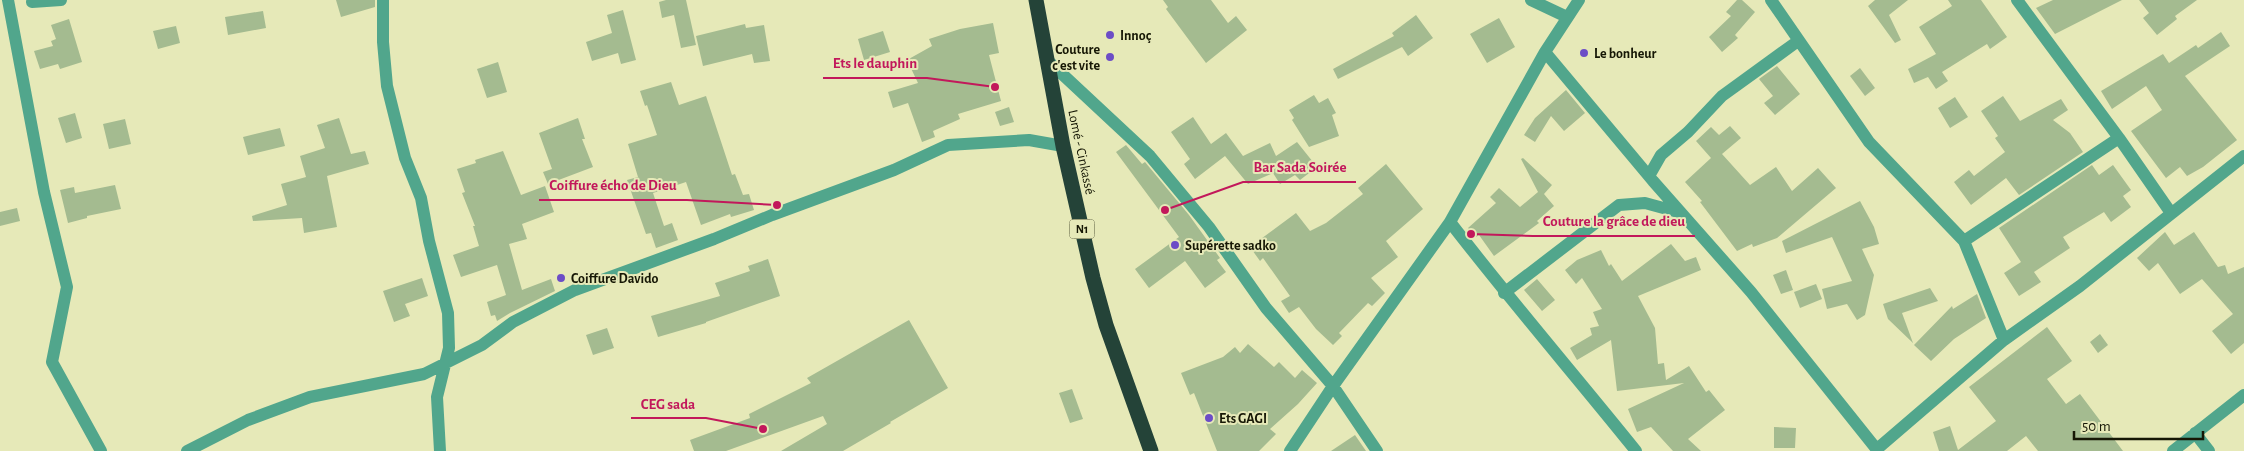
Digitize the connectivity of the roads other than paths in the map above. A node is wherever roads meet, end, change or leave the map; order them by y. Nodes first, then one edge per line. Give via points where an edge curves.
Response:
1 (8, 0) edge
2 (61, 0) edge
3 (383, 0) edge
4 (1036, 0) edge
5 (1531, 0) edge
6 (1578, 0) edge
7 (1771, 0) edge
8 (2017, 0) edge
9 (32, 2) dead end
10 (1567, 18) junction
11 (1798, 41) junction
12 (1545, 52) junction
13 (1046, 59) junction
14 (2120, 138) junction
15 (1062, 146) junction
16 (2244, 156) edge
17 (1649, 176) junction
18 (2171, 213) junction
19 (1682, 214) junction
20 (1450, 222) junction
21 (1964, 241) junction
22 (1504, 293) junction
23 (2004, 340) junction
24 (445, 364) junction
25 (1333, 386) junction
26 (2244, 395) edge
27 (2195, 434) junction
28 (1878, 450) edge
29 (101, 451) edge
30 (187, 451) edge
31 (440, 451) edge
32 (1151, 451) edge
33 (1290, 451) edge
34 (1377, 451) edge
35 (1636, 451) edge
36 (2173, 451) edge
37 (2209, 451) edge

1 - 29 street via 44,192 67,287 52,362
2 - 9 street
3 - 24 street via 387,86 404,158 421,198 448,313 449,348
4 - 13 highway, Lomé - Cinkassé / N1
5 - 10 street
6 - 10 street
7 - 11 street
8 - 14 street
10 - 12 street
11 - 17 street via 1722,96 1661,155
11 - 21 street via 1869,142
12 - 17 street
12 - 20 street
13 - 15 highway, Lomé - Cinkassé / N1
13 - 25 street via 1150,156 1210,227 1266,308
14 - 18 street
14 - 21 street
15 - 24 street via 1029,140 948,145 894,170 575,290 512,322 482,345
15 - 32 highway, Lomé - Cinkassé / N1 via 1106,324
16 - 18 street
17 - 19 street
18 - 23 street via 2080,286
19 - 22 street via 1645,203 1619,205
19 - 28 street via 1751,292
20 - 22 street
20 - 25 street
21 - 23 street
22 - 35 street
23 - 28 street
24 - 30 street via 424,374 310,397 248,420
24 - 31 street via 437,397
25 - 33 street
25 - 34 street
26 - 27 street
27 - 36 street
27 - 37 street

